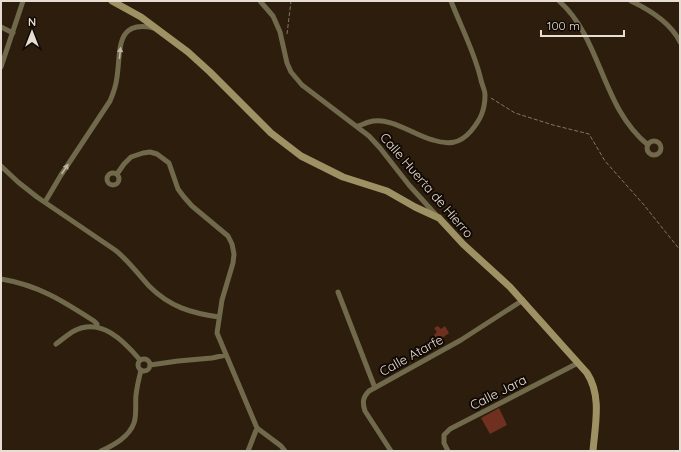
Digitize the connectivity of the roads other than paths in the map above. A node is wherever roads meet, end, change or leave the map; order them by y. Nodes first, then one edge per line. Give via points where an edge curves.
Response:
1 (23, 1) edge
2 (112, 1) edge
3 (260, 1) edge
4 (451, 1) edge
5 (559, 1) edge
6 (631, 1) edge
7 (141, 18) junction
8 (139, 26) junction
9 (1, 27) edge
10 (157, 29) junction
11 (13, 33) junction
12 (680, 42) edge
13 (1, 67) edge
14 (358, 126) junction
15 (648, 145) dead end
16 (1, 166) edge
17 (117, 174) dead end
18 (422, 200) junction
19 (45, 202) junction
20 (415, 207) junction
21 (439, 218) junction
22 (1, 279) edge
23 (338, 292) dead end
24 (523, 300) junction
25 (86, 316) junction
26 (219, 318) junction
27 (97, 326) junction
28 (86, 327) junction
29 (56, 344) dead end
30 (226, 355) junction
31 (140, 360) junction
32 (578, 363) junction
33 (150, 365) junction
34 (141, 370) junction
35 (375, 388) junction
36 (257, 428) junction
37 (102, 451) edge
38 (248, 451) edge
39 (285, 451) edge
40 (391, 451) edge
41 (448, 451) edge
42 (587, 451) edge
43 (593, 451) edge

1 - 11 street
2 - 7 street
3 - 14 street, Calle Huerta de Hierro via 273,16 280,32 291,72 302,85
4 - 14 street via 479,70 485,94 480,119 466,137 458,142 447,143 383,122 370,122
5 - 15 street via 574,17 590,45 615,103 637,136
6 - 12 street via 664,22
7 - 8 street
7 - 10 street
8 - 10 street
19 -> 8 street via 110,101 117,79 122,39 128,31
9 - 11 street
10 - 20 street via 188,52 284,144 320,166 343,177 387,191
11 - 13 street
14 - 18 street, Calle Huerta de Hierro via 380,148
16 - 19 street
17 - 26 street via 131,157 150,152 157,154 169,163 178,189 184,197 228,236 234,254
18 - 20 street via 421,204
18 - 21 street, Calle Huerta de Hierro
19 - 26 street via 124,257 163,298 195,314
20 - 21 street
21 - 24 street, Calle Huerta de Hierro
22 - 25 street via 20,282 48,293
23 - 35 street
24 - 32 street, Calle Huerta de Hierro
24 - 35 street, Calle Atarfe via 461,340
25 - 27 street
25 - 28 street
26 - 30 street via 217,333
27 - 28 street
27 - 31 street via 111,333
28 - 29 street via 74,331
30 - 33 street
30 - 36 street
31 - 33 street via 147,360
31 - 34 street via 138,364
32 - 41 street, Calle Jara via 450,429 444,435
32 - 43 street, Calle Huerta de Hierro via 592,381 595,390
33 - 34 street via 148,369
34 - 37 street via 134,424 126,436 114,446
35 - 40 street, Calle Atarfe via 365,395 363,405 367,416
36 - 38 street
36 - 39 street
42 - 43 street

